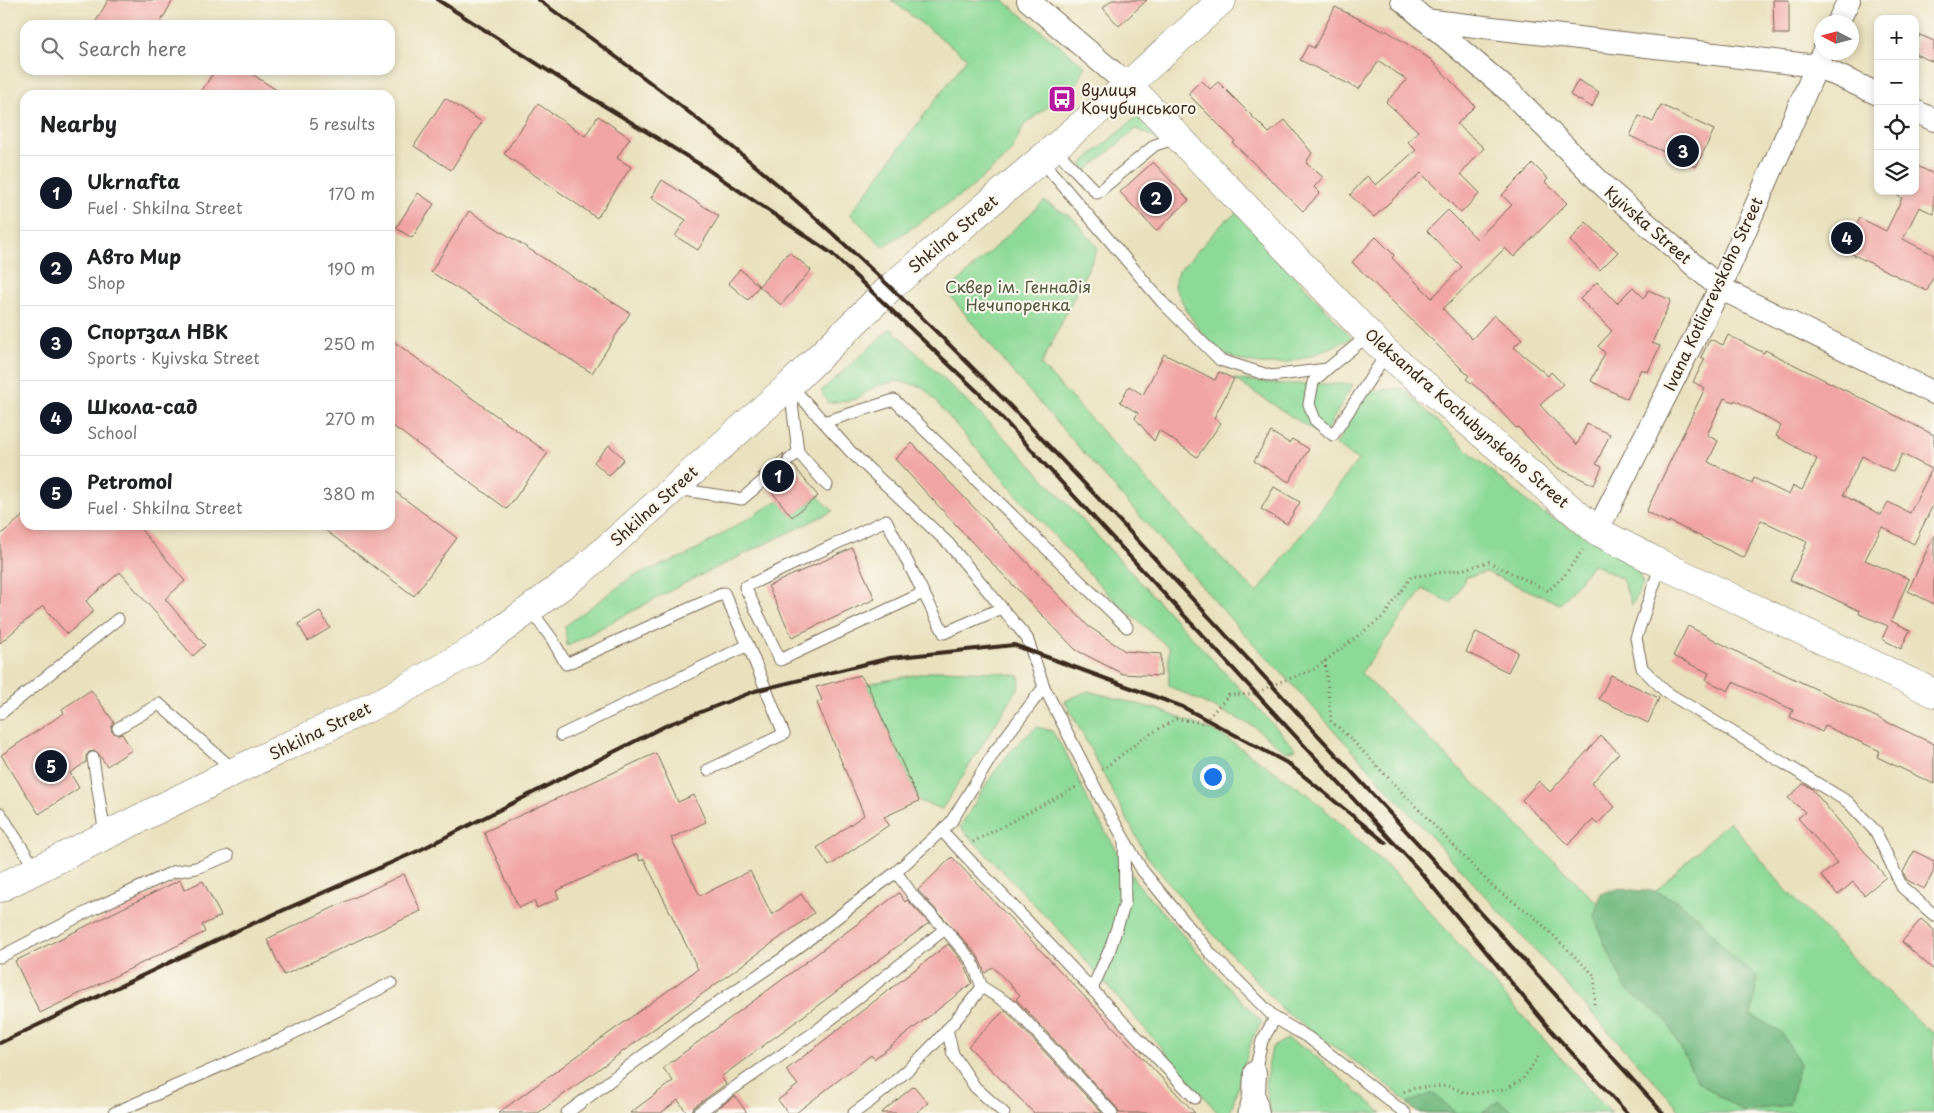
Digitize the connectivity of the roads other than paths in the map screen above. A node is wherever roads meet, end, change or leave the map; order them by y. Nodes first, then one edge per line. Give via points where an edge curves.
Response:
1 (1028, 0) edge
2 (1222, 0) edge
3 (1402, 0) edge
4 (1849, 0) edge
5 (1842, 15) edge
6 (1425, 20) junction
7 (1814, 58) edge
8 (1820, 60) edge
9 (1822, 60) edge
10 (1128, 85) junction
11 (1874, 92) edge
12 (1919, 113) edge
13 (1934, 120) edge
14 (1179, 137) junction
15 (1047, 154) junction
16 (1720, 288) junction
17 (1378, 344) junction
18 (1327, 369) junction
19 (790, 385) junction
20 (1934, 394) edge
21 (824, 422) junction
22 (798, 452) junction
23 (789, 460) dead end
24 (763, 481) dead end
25 (827, 485) dead end
26 (673, 489) junction
27 (1596, 531) junction
28 (1661, 564) junction
29 (923, 593) junction
30 (1002, 608) junction
31 (530, 609) junction
32 (118, 619) dead end
33 (1127, 627) dead end
34 (748, 645) junction
35 (1044, 687) junction
36 (1934, 693) edge
37 (0, 714) edge
38 (118, 728) dead end
39 (561, 735) dead end
40 (92, 758) dead end
41 (708, 770) dead end
42 (235, 772) junction
43 (0, 813) edge
44 (942, 831) junction
45 (105, 836) junction
46 (1124, 837) junction
47 (228, 856) dead end
48 (36, 870) junction
49 (896, 872) junction
50 (0, 888) edge
51 (1934, 915) edge
52 (945, 929) junction
53 (0, 957) edge
54 (391, 983) dead end
55 (982, 987) junction
56 (1092, 989) junction
57 (1275, 1018) junction
58 (947, 1029) junction
59 (1255, 1072) junction
60 (1194, 1098) dead end
61 (114, 1113) edge
62 (567, 1113) edge
63 (698, 1113) edge
64 (854, 1113) edge
65 (1004, 1113) edge
66 (1112, 1113) edge
67 (1244, 1113) edge
68 (1258, 1113) edge
69 (1405, 1113) edge

1 - 10 street, Oleksandra Kochubynskoho Street
2 - 10 main road, Shkilna Street
3 - 6 street, Kyivska Street
4 - 5 street
6 - 7 street
6 - 16 street, Kyivska Street via 1510,92 1604,187
8 - 16 street, Ivana Kotliarevskoho Street
9 - 11 street
10 - 14 main road, Oleksandra Kochubynskoho Street
10 - 15 main road, Shkilna Street
12 - 13 street
14 - 15 lane via 1154,145 1096,193
14 - 17 main road, Oleksandra Kochubynskoho Street
15 - 18 lane via 1162,302 1220,360 1271,376
15 - 19 main road, Shkilna Street via 891,287
16 - 20 street, Kyivska Street
16 - 27 street, Ivana Kotliarevskoho Street
17 - 18 lane
17 - 18 lane via 1333,435 1315,420 1309,404 1313,382
17 - 27 main road, Oleksandra Kochubynskoho Street
19 - 21 lane
19 - 22 lane
19 - 26 main road, Shkilna Street
21 - 30 lane via 851,452 948,543
21 - 33 lane via 894,400
22 - 23 lane
22 - 25 lane
24 - 26 lane via 742,498
26 - 31 main road, Shkilna Street via 578,574
27 - 28 main road, Oleksandra Kochubynskoho Street
28 - 36 main road, Oleksandra Kochubynskoho Street
28 - 51 lane via 1636,638 1642,668 1666,692 1848,802 1876,832 1902,887
29 - 29 lane via 886,520 745,587 780,660
29 - 30 lane via 944,633
30 - 35 lane via 1027,638
31 - 34 lane via 566,664 724,593
31 - 42 main road, Shkilna Street via 478,647 387,699
32 - 37 lane
34 - 39 lane
34 - 41 lane via 784,734
35 - 44 lane via 995,751 951,822
35 - 46 lane
38 - 42 lane via 159,704
40 - 45 lane
42 - 45 main road, Shkilna Street
43 - 48 lane
44 - 49 lane
44 - 56 lane
45 - 48 main road, Shkilna Street
46 - 56 lane via 1125,903
46 - 57 lane via 1142,870 1211,954
47 - 53 lane via 196,868 173,872
48 - 50 main road, Shkilna Street
49 - 52 lane
49 - 62 lane via 796,950 677,1030
52 - 55 lane via 972,961
52 - 63 lane via 816,1031
54 - 61 lane via 282,1039
55 - 58 lane
55 - 66 lane via 1012,1006
56 - 60 lane
57 - 59 lane via 1262,1041
57 - 69 lane via 1309,1038
58 - 64 lane via 919,1060
58 - 65 lane via 953,1054 966,1074
59 - 67 lane
59 - 68 street via 1254,1094

